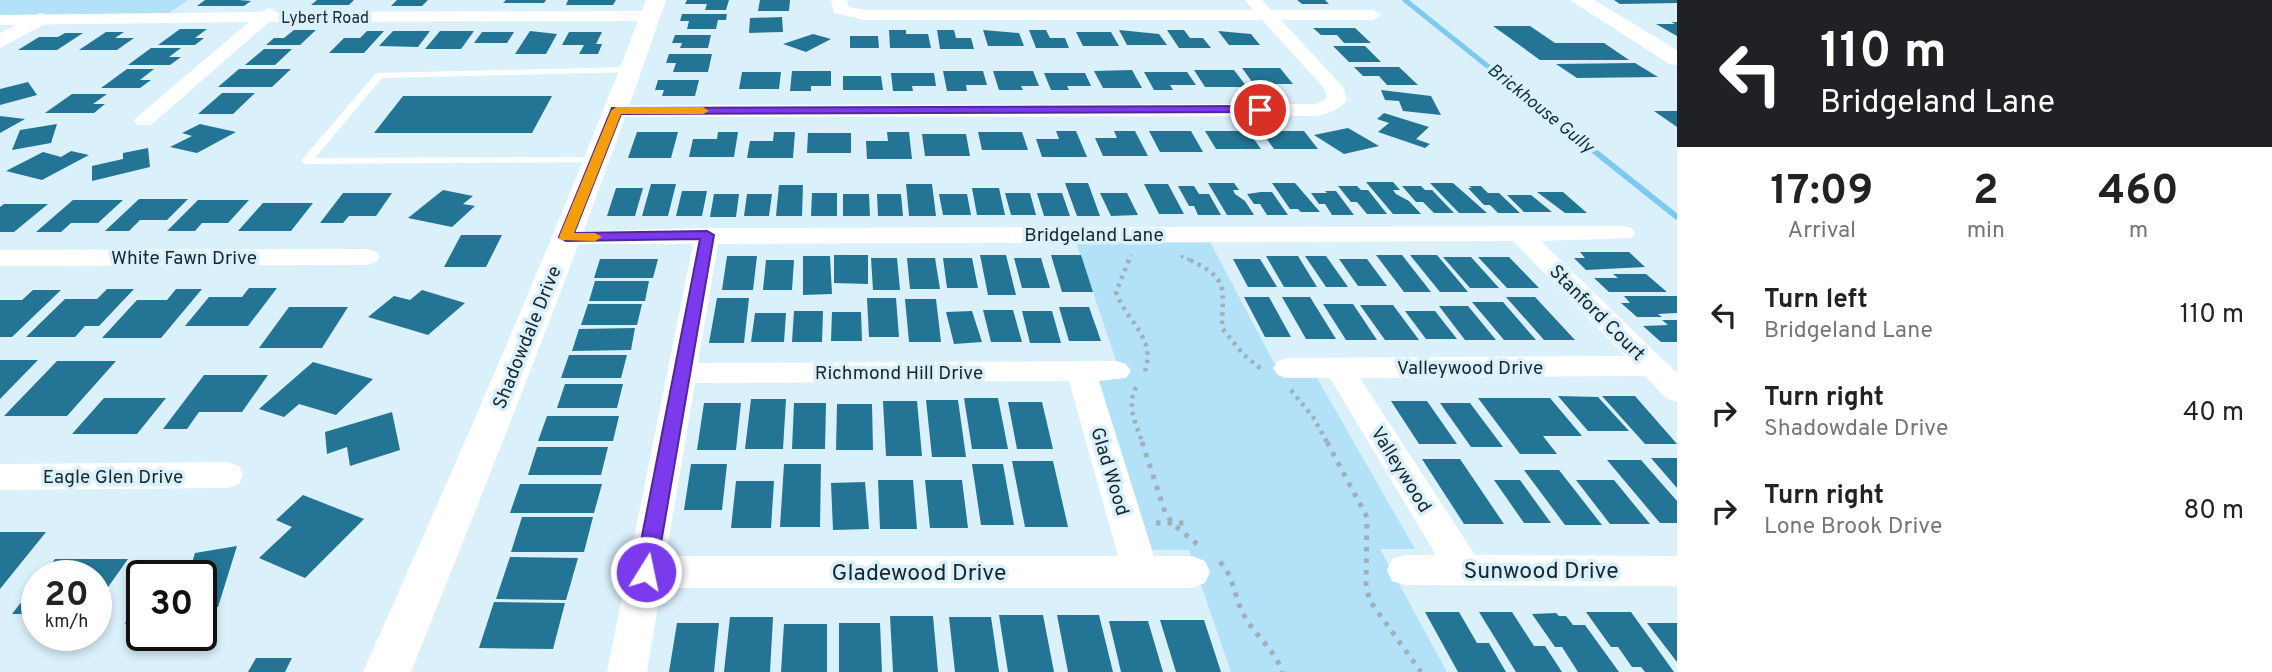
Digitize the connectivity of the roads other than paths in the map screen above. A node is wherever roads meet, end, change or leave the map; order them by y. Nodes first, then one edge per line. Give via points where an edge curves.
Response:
1 (285, 0) edge
2 (471, 0) edge
3 (1252, 0) edge
4 (1580, 0) edge
5 (842, 6) edge
6 (653, 8) edge
7 (1266, 15) junction
8 (1373, 15) dead end
9 (458, 16) junction
10 (264, 17) junction
11 (40, 19) junction
12 (0, 20) edge
13 (0, 42) edge
14 (1677, 59) edge
15 (631, 71) junction
16 (616, 111) junction
17 (144, 121) dead end
18 (597, 160) junction
19 (1623, 233) dead end
20 (1520, 234) junction
21 (707, 235) junction
22 (566, 237) junction
23 (367, 257) dead end
24 (0, 258) edge
25 (1653, 366) junction
26 (1339, 368) junction
27 (1116, 370) dead end
28 (1081, 371) junction
29 (682, 373) junction
30 (1278, 374) road end
31 (1677, 391) edge
32 (227, 475) dead end
33 (0, 477) edge
34 (1202, 558) road end
35 (1405, 570) dead end
36 (1465, 570) junction
37 (1677, 571) edge
38 (646, 572) junction
39 (1141, 572) junction
40 (387, 672) edge
41 (627, 672) edge

1 - 10 street
2 - 9 street
3 - 7 street
4 - 14 street
5 - 7 street via 865,15
6 - 9 street, Lybert Road
6 - 15 street, Shadowdale Drive
7 - 8 street
7 - 16 street via 1333,87 1337,100 1331,106 1316,110
9 - 10 street, Lybert Road
10 - 11 street, Lybert Road
10 - 17 street
11 - 12 street, Lybert Road
11 - 13 street
15 - 16 street, Shadowdale Drive
15 - 18 lane via 379,75 306,161
16 - 18 street, Shadowdale Drive
18 - 22 street, Shadowdale Drive
19 - 20 street, Bridgeland Lane
20 - 21 street, Bridgeland Lane
20 - 25 street, Stanford Court
21 - 22 street, Bridgeland Lane
21 - 29 street
22 - 40 street, Shadowdale Drive
23 - 24 street, White Fawn Drive
25 - 26 street, Valleywood Drive
25 - 31 street, Stanford Court
26 - 30 street, Valleywood Drive
26 - 36 street, Valleywood
27 - 28 street, Richmond Hill Drive
28 - 29 street, Richmond Hill Drive
28 - 39 street, Glad Wood
29 - 38 street
32 - 33 street, Eagle Glen Drive
34 - 39 street, Gladewood Drive
35 - 36 street, Sunwood Drive
36 - 37 street, Sunwood Drive
38 - 39 street, Gladewood Drive
38 - 41 street

